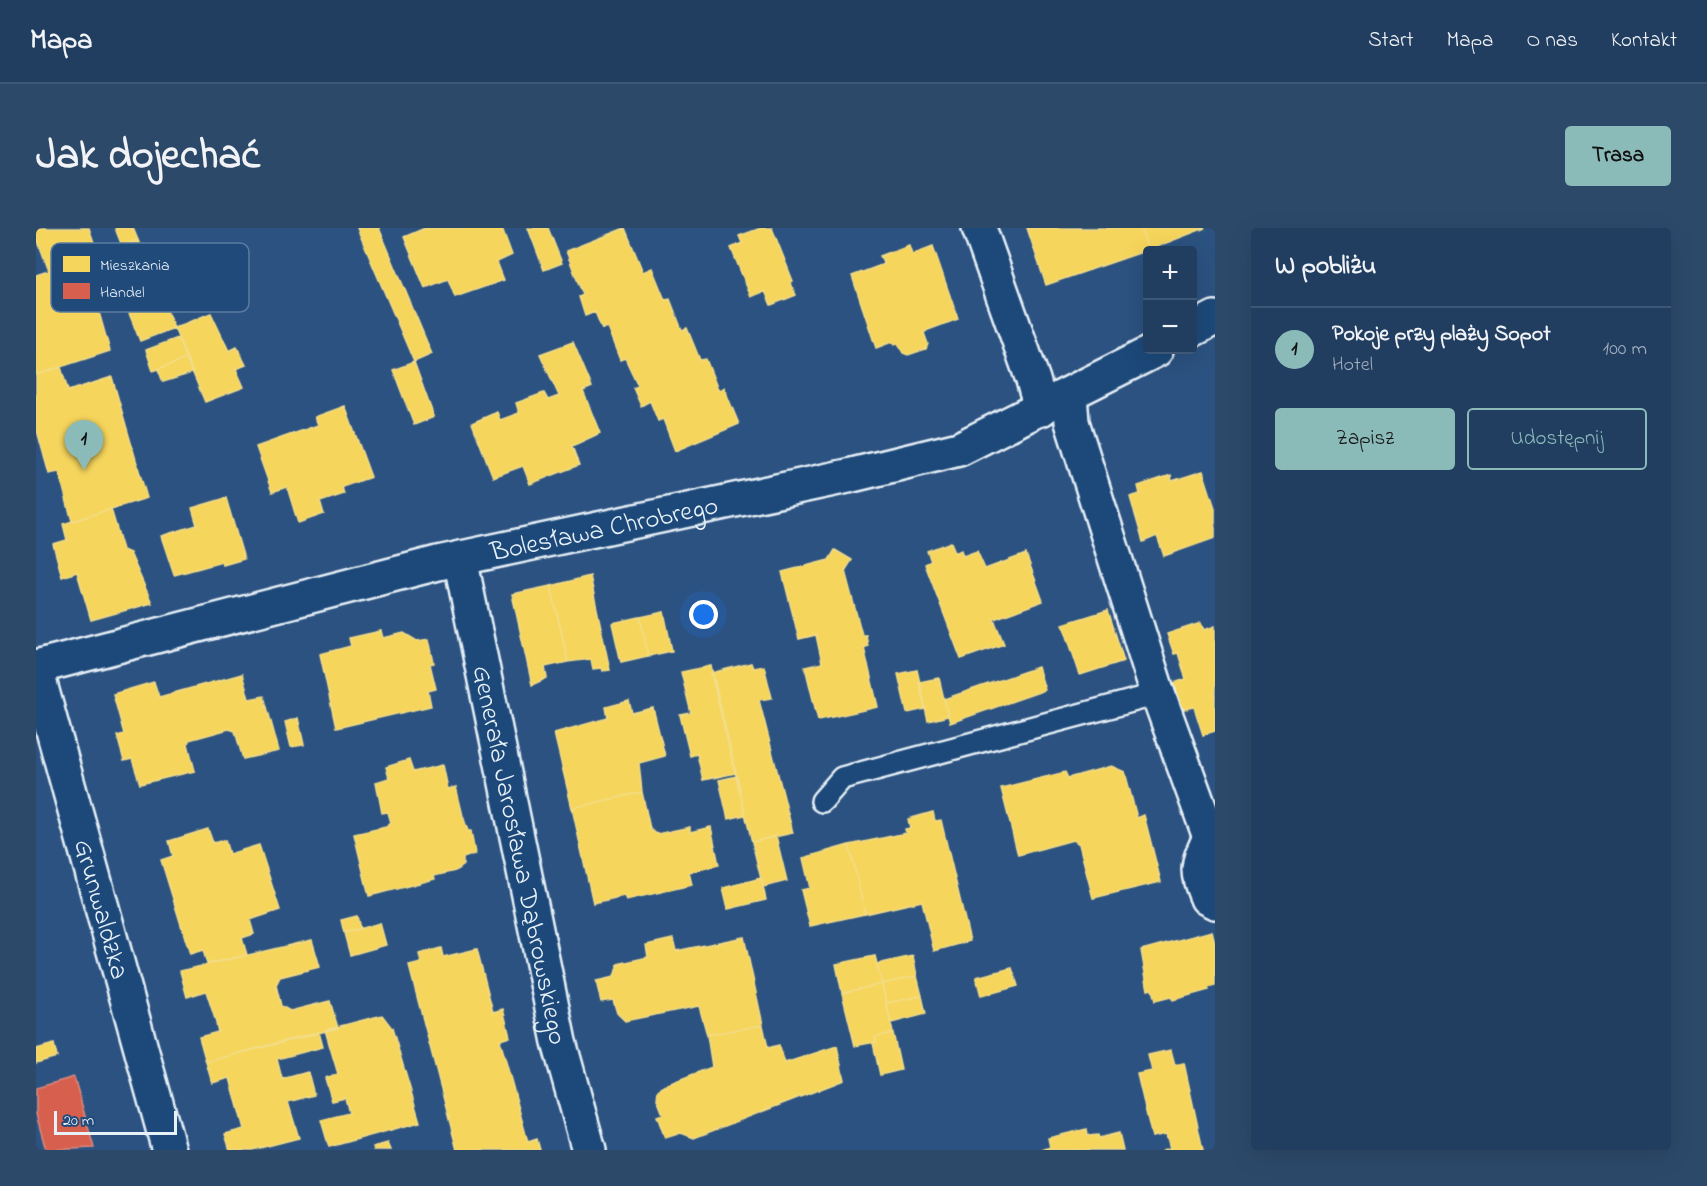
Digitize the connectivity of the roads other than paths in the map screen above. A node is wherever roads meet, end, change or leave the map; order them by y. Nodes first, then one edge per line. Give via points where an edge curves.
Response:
1 (979, 228) edge
2 (1215, 318) edge
3 (1197, 327) edge
4 (1148, 354) edge
5 (1055, 402) junction
6 (460, 558) junction
7 (36, 668) edge
8 (1158, 694) junction
9 (822, 801) dead end
10 (1212, 840) edge
11 (1215, 902) edge
12 (169, 1150) edge
13 (589, 1150) edge

1 - 5 street via 1034,380
2 - 3 street
4 - 5 street, Bolesława Chrobrego
5 - 6 street, Bolesława Chrobrego via 959,449
5 - 8 street via 1072,422
6 - 7 street, Bolesława Chrobrego
6 - 13 street, Generała Jarosława Dąbrowskiego via 559,1042
7 - 12 street, Grunwaldzka
8 - 9 lane via 842,778
8 - 10 street
10 - 11 street via 1201,857 1197,876 1207,898

